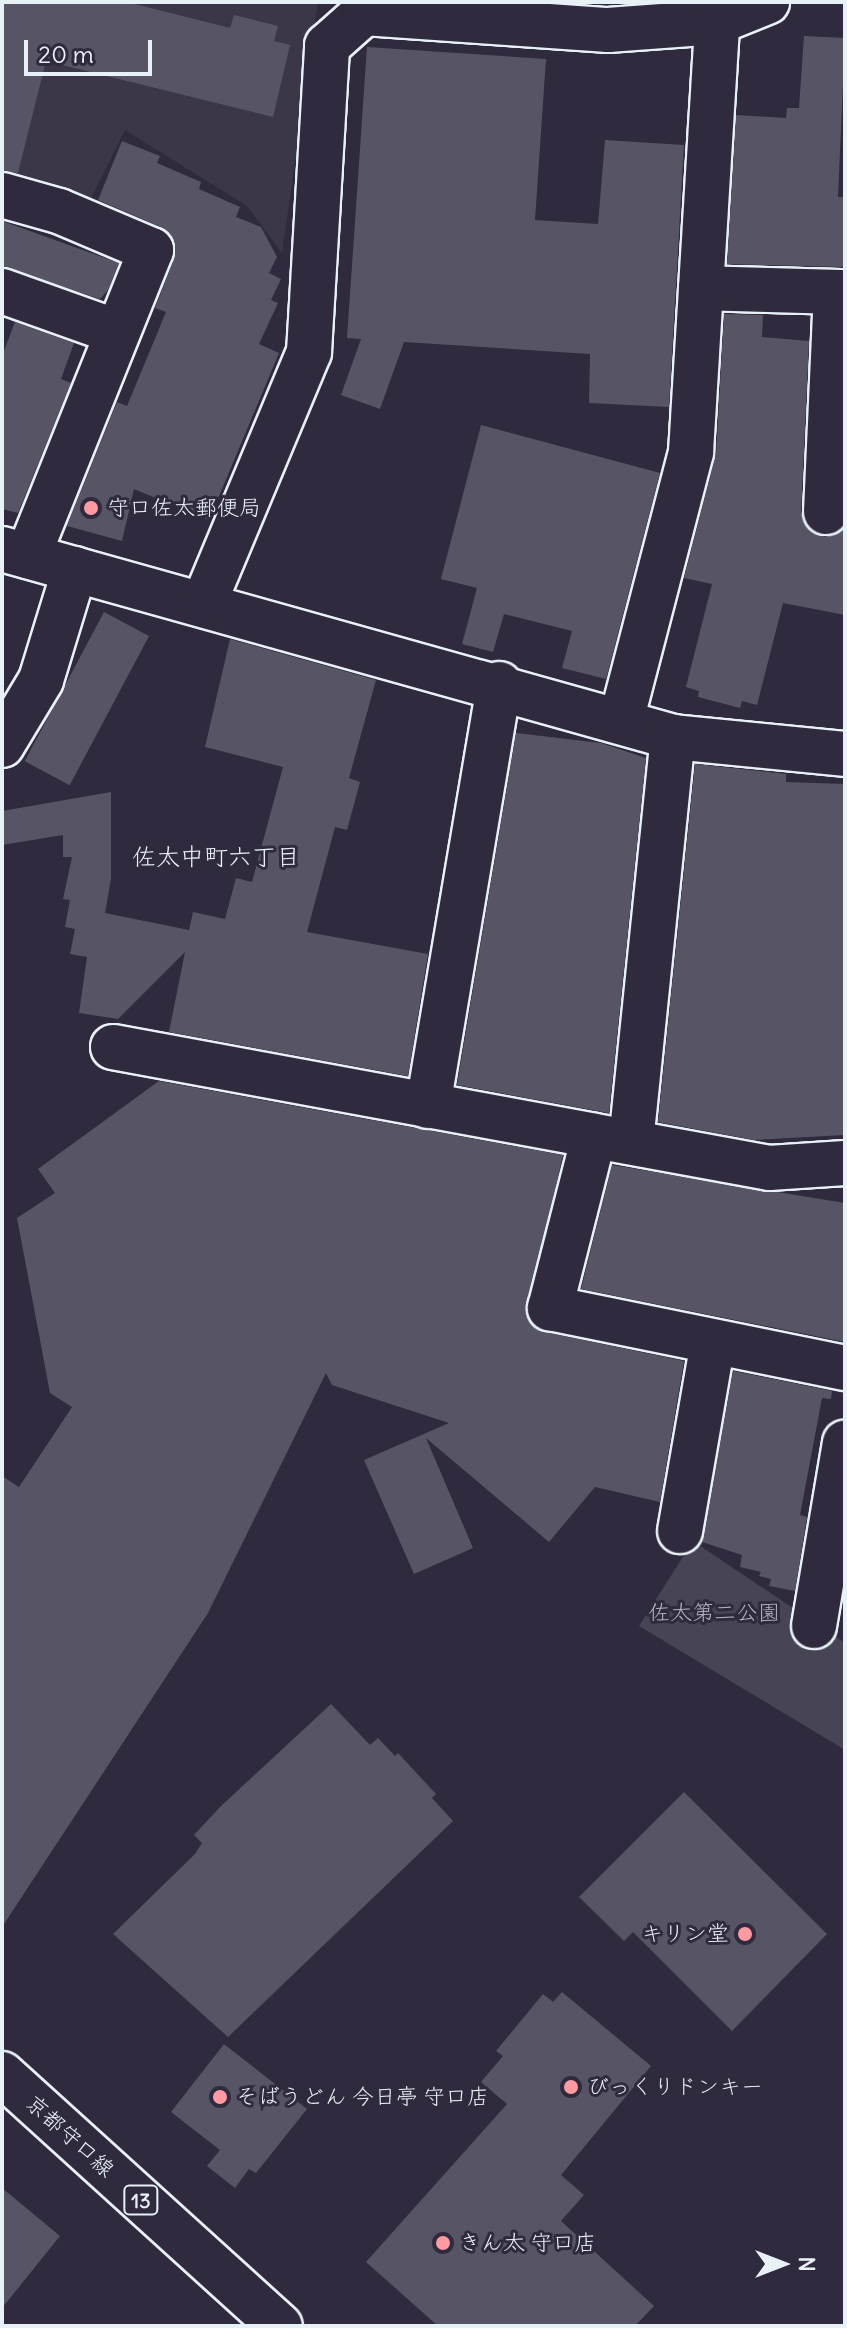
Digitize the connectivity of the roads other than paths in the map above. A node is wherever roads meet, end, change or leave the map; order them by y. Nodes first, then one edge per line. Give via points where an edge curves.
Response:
1 (767, 2) edge
2 (717, 22) junction
3 (2, 195) edge
4 (701, 288) junction
5 (2, 291) edge
6 (840, 292) edge
7 (117, 332) junction
8 (826, 512) dead end
9 (15, 553) edge
10 (75, 569) junction
11 (204, 603) junction
12 (499, 684) junction
13 (621, 721) junction
14 (673, 737) junction
15 (2, 745) edge
16 (845, 754) edge
17 (113, 1047) dead end
18 (428, 1106) junction
19 (612, 1139) junction
20 (845, 1163) edge
21 (713, 1342) junction
22 (845, 1368) edge
23 (845, 1443) edge
24 (680, 1531) dead end
25 (814, 1626) dead end
26 (2, 2074) edge
27 (280, 2326) edge

1 - 2 street
2 - 4 street
2 - 11 street via 608,30 364,13 327,46 309,352
3 - 7 street via 59,211 151,250
4 - 6 street
4 - 13 street via 691,452
5 - 7 street
6 - 8 street
7 - 9 street
9 - 10 street
10 - 11 street
10 - 15 street via 41,680
11 - 12 street
12 - 13 street
12 - 18 street
13 - 14 street
14 - 16 street
14 - 19 street
17 - 18 street
18 - 19 street
19 - 20 street via 769,1168
19 - 21 street via 550,1308
21 - 22 street
21 - 24 street
23 - 25 street
26 - 27 street, 京都守口線 / 13

